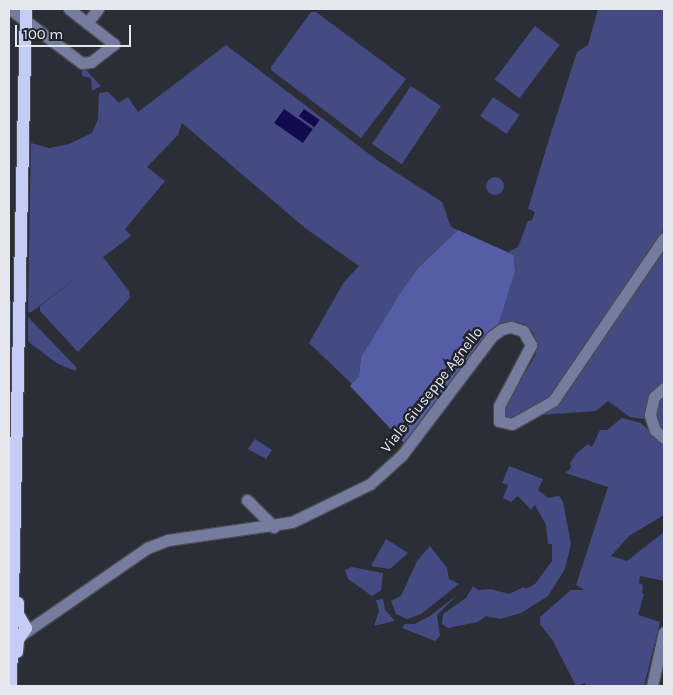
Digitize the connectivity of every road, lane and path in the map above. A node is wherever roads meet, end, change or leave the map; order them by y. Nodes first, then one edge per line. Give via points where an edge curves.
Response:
1 (10, 9) edge
2 (69, 9) edge
3 (98, 9) edge
4 (26, 15) edge
5 (87, 23) junction
6 (664, 238) edge
7 (664, 388) edge
8 (664, 438) edge
9 (247, 500) dead end
10 (274, 527) junction
11 (19, 627) junction
12 (664, 632) edge
13 (11, 686) edge
14 (17, 686) edge
15 (652, 686) edge

1 - 4 street
2 - 5 street
3 - 5 street
4 - 5 street via 82,63 92,62 114,44
4 - 11 main road via 16,505
6 - 10 street, Viale Giuseppe Agnello via 553,401 512,424 499,421 499,406 531,346 523,331 511,327 502,329 492,336 402,456 384,473 303,518
7 - 8 street via 654,397 650,415 655,430
9 - 10 street
10 - 11 street, Viale Giuseppe Agnello via 168,540 147,548 43,621
11 - 13 main road
11 - 14 main road
12 - 15 street

